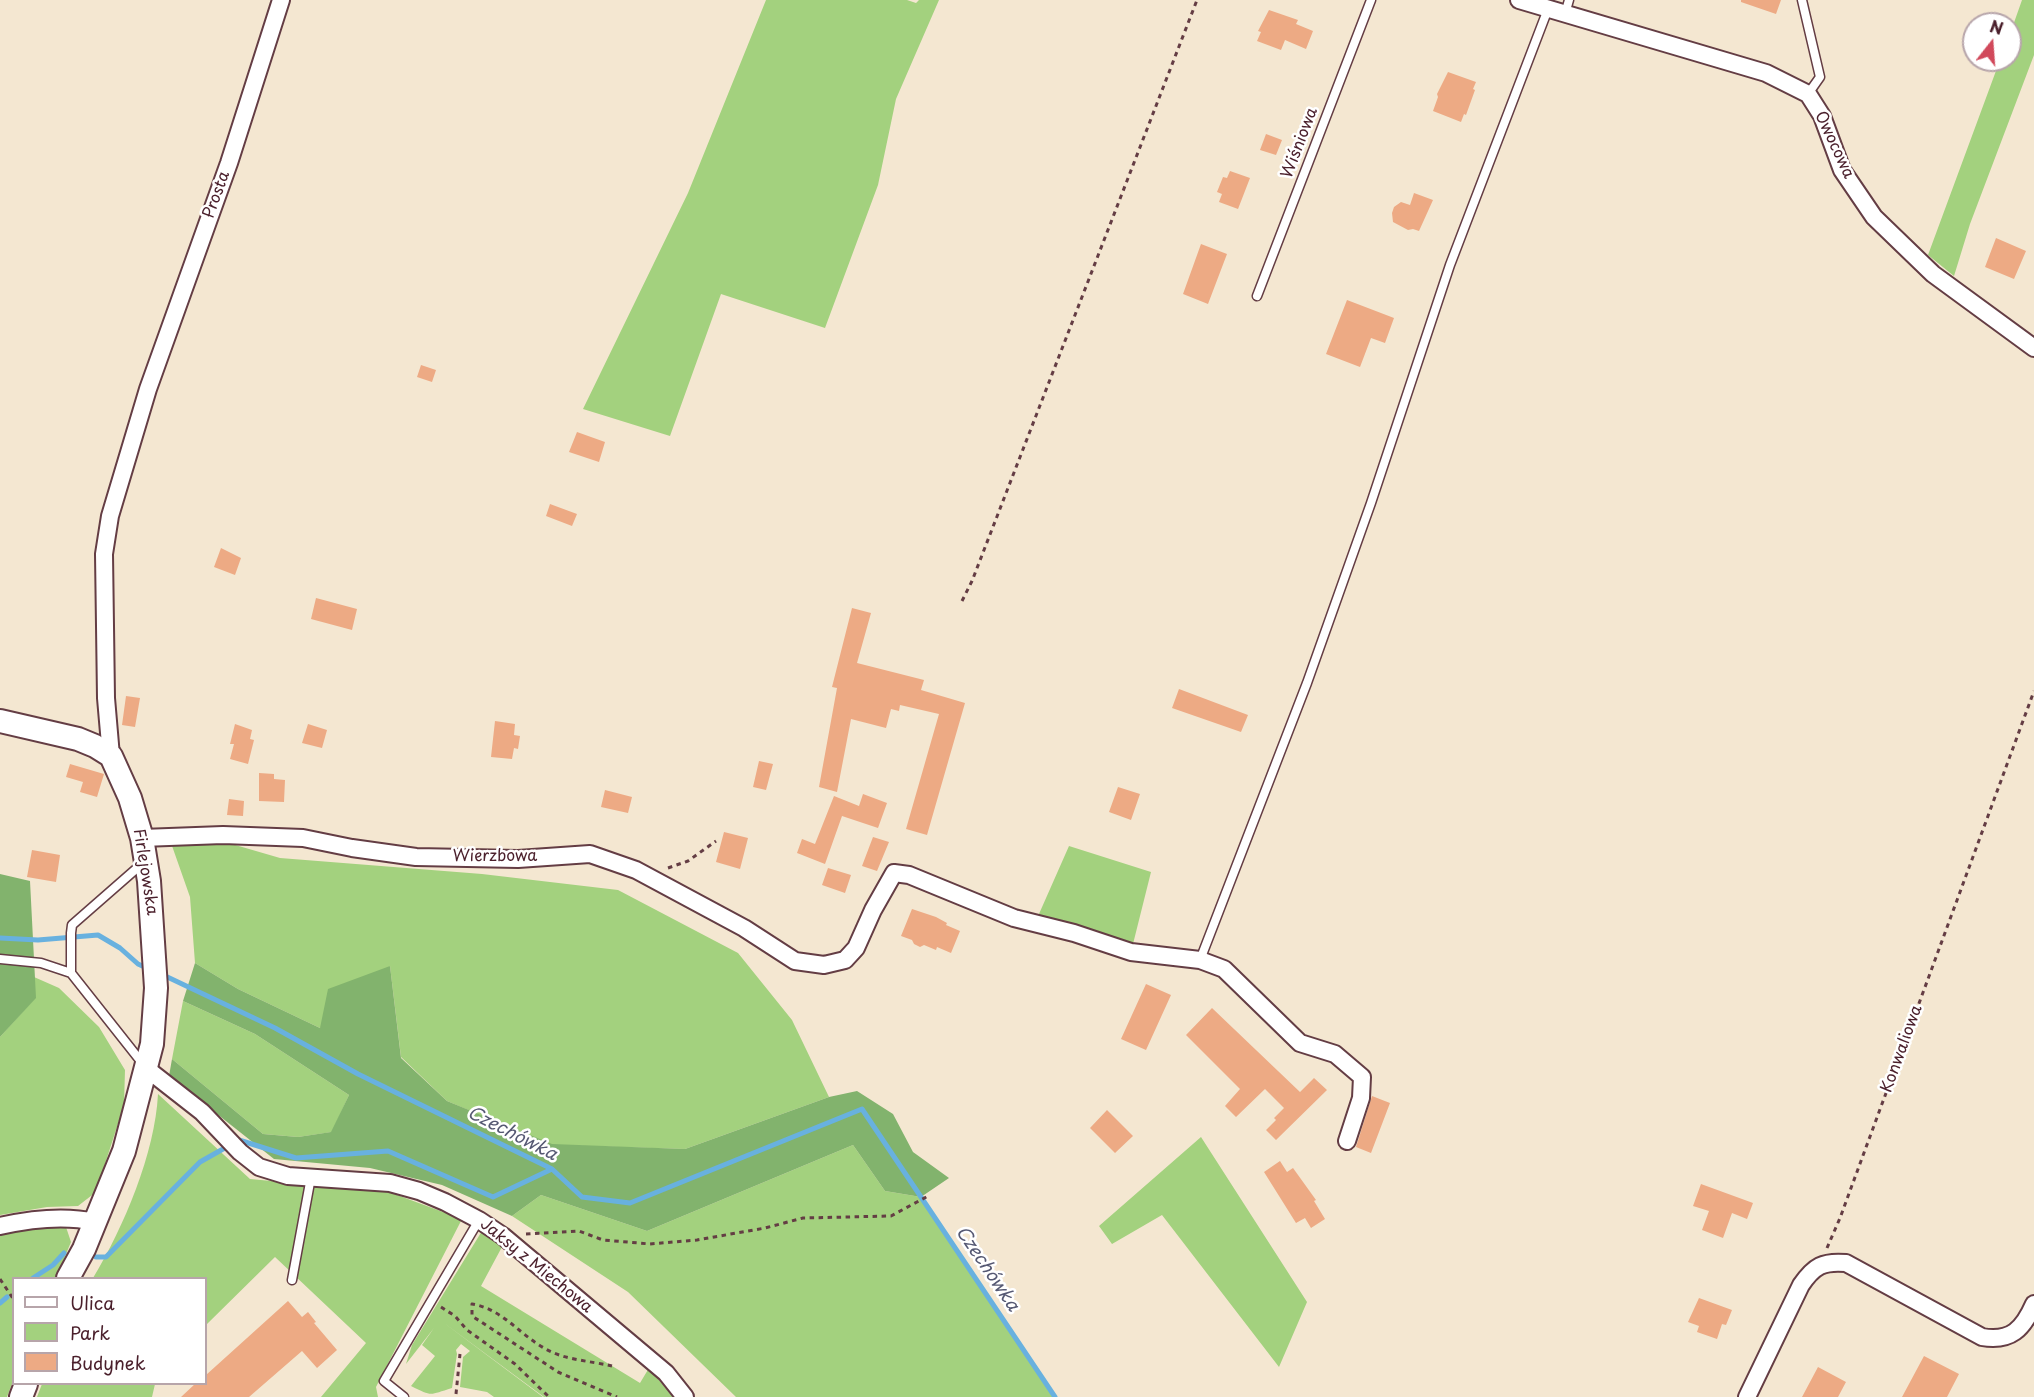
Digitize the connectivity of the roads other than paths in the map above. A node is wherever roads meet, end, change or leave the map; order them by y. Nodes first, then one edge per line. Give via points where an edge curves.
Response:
1 (281, 0) edge
2 (1371, 0) edge
3 (1519, 0) edge
4 (1802, 0) edge
5 (1561, 8) edge
6 (1808, 94) junction
7 (1257, 296) dead end
8 (2034, 348) edge
9 (148, 389) joint
10 (0, 721) edge
11 (111, 756) junction
12 (141, 837) junction
13 (145, 861) junction
14 (0, 959) edge
15 (1200, 960) junction
16 (71, 973) junction
17 (147, 1069) junction
18 (1347, 1141) dead end
19 (311, 1177) junction
20 (479, 1220) junction
21 (95, 1222) junction
22 (0, 1226) edge
23 (69, 1277) edge
24 (292, 1280) dead end
25 (2034, 1304) edge
26 (404, 1397) edge
27 (685, 1397) edge
28 (1748, 1397) edge

1 - 9 street, Prosta via 229,163
2 - 7 lane, Wiśniowa
3 - 5 street, Owocowa
4 - 6 lane via 1820,77
5 - 6 street, Owocowa via 1766,73
5 - 15 lane via 1450,266 1371,503
6 - 8 street, Owocowa via 1822,116 1842,170 1874,217 1933,274
9 - 11 street, Firlejowska via 124,463 104,554
10 - 11 street via 78,739
11 - 12 street, Firlejowska via 130,798
12 - 13 street, Firlejowska
12 - 15 street, Wierzbowa via 303,838 416,857 518,859 590,854 636,870 744,928 795,961 824,965 845,960 856,948 894,873 909,875 1014,918 1131,952
13 - 16 lane via 72,925
13 - 17 street, Firlejowska via 156,988
14 - 16 lane via 41,963
15 - 18 street via 1224,969 1300,1043 1335,1054 1362,1077 1361,1098
16 - 17 lane
17 - 19 street, Jaksy z Miechowa via 202,1112 259,1167 278,1174
17 - 21 street, Firlejowska via 124,1151
19 - 20 street, Jaksy z Miechowa via 390,1184 428,1194
19 - 24 lane
20 - 26 lane via 384,1381
20 - 27 street, Jaksy z Miechowa via 666,1373
21 - 22 street via 63,1218
21 - 23 street, Firlejowska
25 - 28 street via 2028,1318 2008,1337 1982,1337 1846,1263 1831,1262 1808,1275

